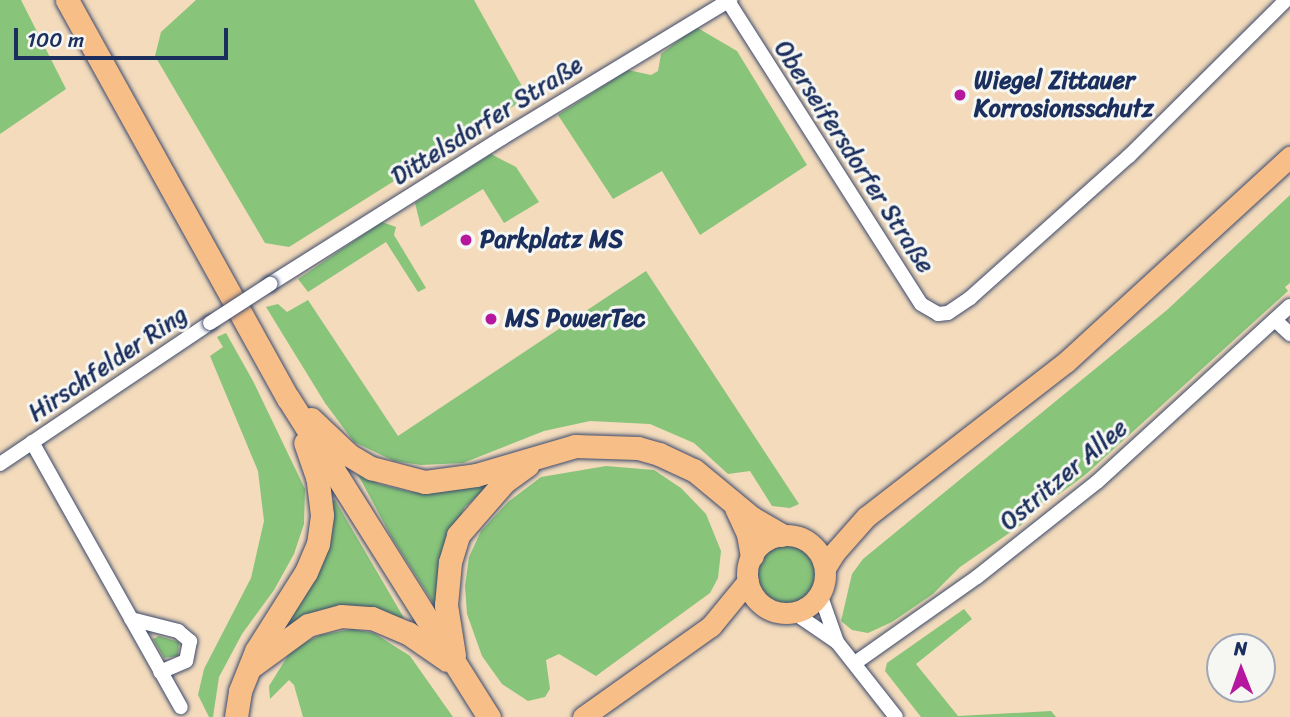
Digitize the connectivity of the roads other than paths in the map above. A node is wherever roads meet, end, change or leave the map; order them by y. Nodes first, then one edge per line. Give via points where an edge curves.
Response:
1 (67, 0) edge
2 (1286, 0) edge
3 (729, 1) edge
4 (1290, 157) edge
5 (1290, 306) edge
6 (1275, 320) junction
7 (210, 323) joint
8 (1290, 334) edge
9 (288, 398) junction
10 (32, 442) junction
11 (542, 454) junction
12 (0, 464) edge
13 (735, 505) junction
14 (866, 517) junction
15 (781, 535) junction
16 (807, 540) junction
17 (752, 555) junction
18 (825, 568) junction
19 (748, 581) junction
20 (820, 594) junction
21 (766, 607) junction
22 (793, 612) junction
23 (131, 619) junction
24 (711, 626) junction
25 (837, 642) junction
26 (855, 663) junction
27 (456, 665) junction
28 (250, 668) junction
29 (160, 672) junction
30 (181, 707) dead end
31 (236, 717) edge
32 (489, 717) edge
33 (583, 717) edge
34 (896, 717) edge

1 - 9 highway
2 - 3 street, Oberseifersdorfer Straße via 1129,156 957,308 938,314 921,304
3 - 7 street, Dittelsdorfer Straße, bridge
4 - 14 main road via 1066,362
5 - 6 street, Ostritzer Allee
6 - 8 street
6 - 26 street, Ostritzer Allee via 1097,482 977,577
7 - 10 street, Hirschfelder Ring
9 - 11 highway via 349,455 387,474 425,482 458,480
9 - 27 highway
9 - 28 highway via 317,477 322,514 318,544
10 - 12 street, Hirschfelder Ring
10 - 23 street, Hirschfelder Ring
11 - 13 highway via 603,445 660,454 706,478
11 - 27 highway via 504,482 458,535 446,605
13 - 15 highway
13 - 17 highway
14 - 16 main road
14 - 18 main road
15 - 16 main road
15 - 17 main road via 764,541
16 - 18 main road via 817,549
17 - 19 main road
18 - 20 main road
19 - 21 main road
19 - 24 main road
20 - 22 main road via 806,608
20 - 25 street
21 - 22 main road
21 - 24 main road
22 - 25 street
23 - 29 street, Hirschfelder Ring
23 - 29 street via 178,631 190,642 186,661
24 - 33 main road
25 - 26 street
26 - 34 street
27 - 28 highway via 408,633 372,618 341,616 308,625
27 - 32 highway
28 - 31 highway
29 - 30 street, Hirschfelder Ring

